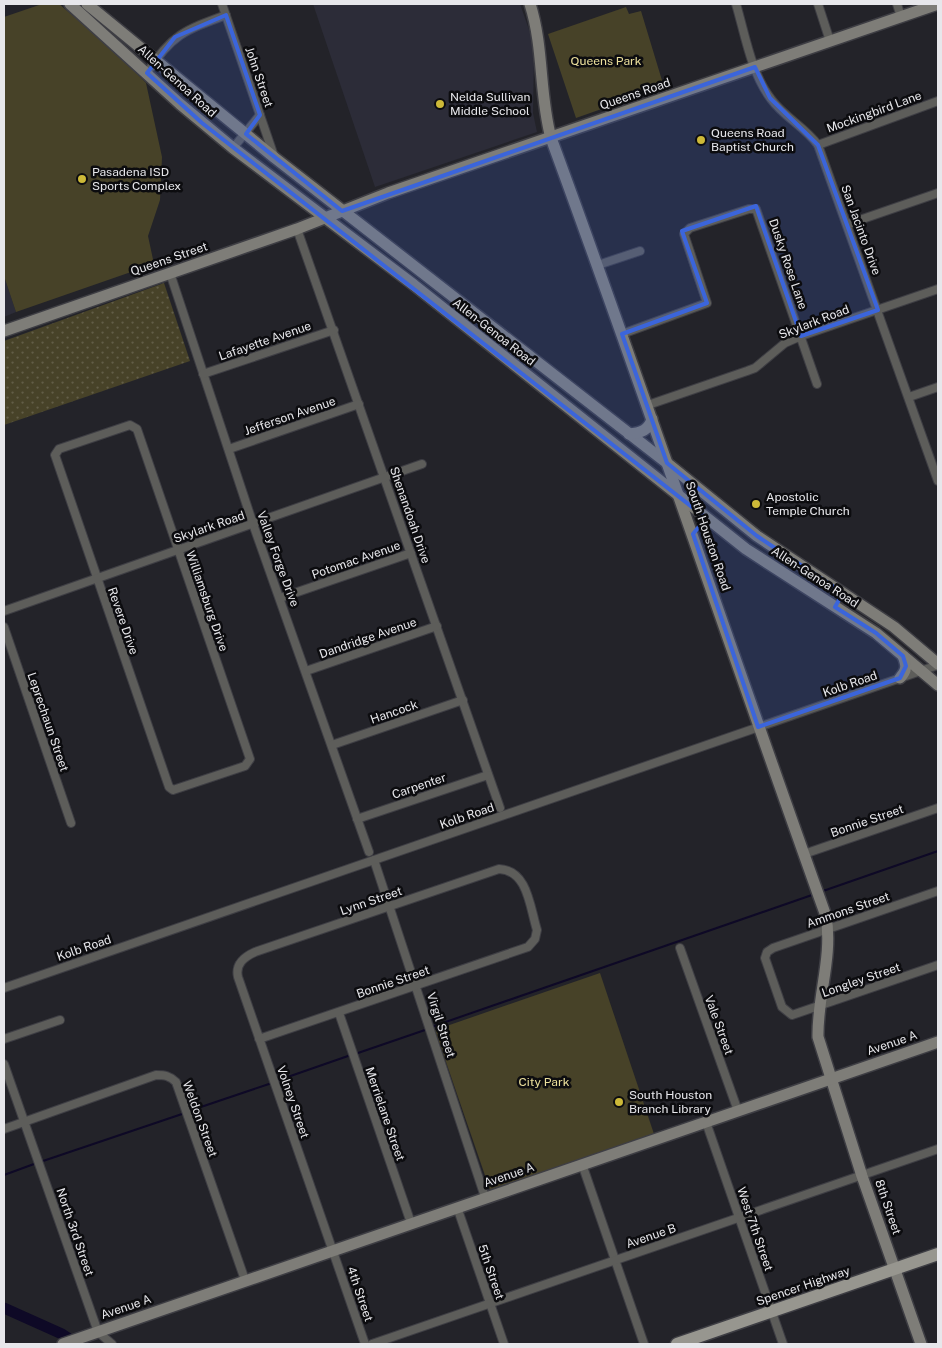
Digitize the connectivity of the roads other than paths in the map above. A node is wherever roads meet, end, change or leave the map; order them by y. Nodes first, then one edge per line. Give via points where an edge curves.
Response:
1 (70, 4) edge
2 (87, 4) edge
3 (222, 4) edge
4 (530, 4) edge
5 (736, 4) edge
6 (818, 4) edge
7 (897, 4) edge
8 (938, 4) edge
9 (226, 15) junction
10 (901, 17) junction
11 (830, 42) junction
12 (156, 60) junction
13 (755, 67) junction
14 (147, 73) junction
15 (938, 101) edge
16 (260, 115) junction
17 (246, 134) junction
18 (551, 138) junction
19 (818, 145) junction
20 (233, 148) junction
21 (275, 158) junction
22 (938, 192) edge
23 (342, 211) junction
24 (325, 219) junction
25 (848, 224) junction
26 (297, 229) junction
27 (640, 251) dead end
28 (598, 265) junction
29 (170, 273) junction
30 (938, 289) edge
31 (453, 295) junction
32 (442, 309) junction
33 (878, 310) junction
34 (334, 330) junction
35 (4, 331) edge
36 (622, 334) junction
37 (801, 336) junction
38 (203, 374) junction
39 (817, 384) dead end
40 (938, 387) edge
41 (910, 397) junction
42 (585, 400) junction
43 (359, 404) junction
44 (648, 405) junction
45 (574, 413) junction
46 (652, 418) junction
47 (629, 434) junction
48 (93, 437) joint
49 (228, 449) junction
50 (627, 454) junction
51 (667, 463) junction
52 (422, 464) dead end
53 (384, 478) junction
54 (938, 479) edge
55 (681, 498) junction
56 (717, 504) junction
57 (712, 523) junction
58 (253, 524) junction
59 (693, 534) junction
60 (757, 536) junction
61 (746, 549) junction
62 (178, 550) junction
63 (411, 553) junction
64 (96, 578) junction
65 (843, 593) junction
66 (280, 598) junction
67 (835, 607) junction
68 (4, 611) edge
69 (437, 626) junction
70 (4, 628) edge
71 (903, 656) junction
72 (936, 662) edge
73 (918, 668) junction
74 (306, 671) junction
75 (900, 678) junction
76 (938, 685) edge
77 (463, 700) junction
78 (758, 727) junction
79 (332, 745) junction
80 (488, 775) junction
81 (216, 776) joint
82 (500, 808) dead end
83 (938, 808) edge
84 (357, 819) junction
85 (71, 823) dead end
86 (368, 852) dead end
87 (804, 854) junction
88 (374, 860) junction
89 (938, 891) edge
90 (390, 907) junction
91 (828, 928) junction
92 (533, 943) joint
93 (680, 948) dead end
94 (240, 961) joint
95 (938, 965) edge
96 (416, 987) junction
97 (4, 988) edge
98 (820, 1007) junction
99 (339, 1013) junction
100 (792, 1015) joint
101 (60, 1020) dead end
102 (4, 1039) edge
103 (259, 1039) junction
104 (938, 1042) edge
105 (4, 1064) edge
106 (831, 1079) junction
107 (738, 1111) junction
108 (24, 1122) junction
109 (706, 1122) junction
110 (4, 1129) edge
111 (938, 1149) edge
112 (582, 1164) junction
113 (862, 1176) junction
114 (485, 1198) junction
115 (457, 1207) junction
116 (739, 1218) junction
117 (411, 1223) junction
118 (333, 1250) junction
119 (938, 1254) edge
120 (615, 1261) junction
121 (895, 1269) junction
122 (245, 1280) junction
123 (490, 1304) junction
124 (772, 1312) junction
125 (93, 1334) junction
126 (63, 1344) edge
127 (112, 1344) edge
128 (365, 1344) edge
129 (372, 1344) edge
130 (504, 1344) edge
131 (644, 1344) edge
132 (677, 1344) edge
133 (783, 1344) edge
134 (921, 1344) edge

1 - 14 street, Allen-Genoa Road
2 - 12 street, Allen-Genoa Road
3 - 9 street, John Street
4 - 18 street, South Houston Road via 538,32 546,120
5 - 13 street, San Jacinto Drive
6 - 11 street
7 - 10 street
8 - 10 street, Queens Road
9 - 12 street via 194,26 175,37
9 - 16 street, John Street
10 - 11 street, Queens Road
11 - 13 street, Queens Road
12 - 14 street
12 - 17 street, Allen-Genoa Road
13 - 18 street, Queens Road
13 - 19 street, San Jacinto Drive via 770,98
14 - 20 street, Allen-Genoa Road
15 - 19 street, Mockingbird Lane
16 - 17 street
16 - 21 street, John Street
17 - 20 street
17 - 21 street, Allen-Genoa Road
18 - 23 street, Queens Road
18 - 28 street, South Houston Road
19 - 25 street, San Jacinto Drive
20 - 24 street, Allen-Genoa Road
21 - 23 street, Allen-Genoa Road
22 - 25 street
23 - 24 street, Queens Street
23 - 31 street, Allen-Genoa Road
24 - 26 street, Queens Street
24 - 32 street, Allen-Genoa Road
25 - 33 street, San Jacinto Drive
26 - 29 street, Queens Street
26 - 34 street, Shenandoah Drive
27 - 28 street
28 - 36 street, South Houston Road
29 - 35 street, Queens Street
29 - 38 street, Valley Forge Drive
30 - 33 street, Skylark Road
31 - 32 street
31 - 42 street, Allen-Genoa Road
32 - 45 street, Allen-Genoa Road
33 - 37 street, Skylark Road
33 - 41 street, San Jacinto Drive
34 - 38 street, Lafayette Avenue
34 - 43 street, Shenandoah Drive
36 - 37 street, Dusky Rose Lane via 707,303 684,234 690,228 752,208 759,213
36 - 44 street, South Houston Road
37 - 39 street, Dusky Rose Lane
37 - 44 street, Skylark Road via 785,343 747,371
38 - 49 street, Valley Forge Drive
40 - 41 street
41 - 54 street, San Jacinto Drive
42 - 45 street
42 - 47 street, Allen-Genoa Road
43 - 49 street, Jefferson Avenue
43 - 53 street, Shenandoah Drive
44 - 46 street, South Houston Road
45 - 50 street, Allen-Genoa Road
46 - 47 street via 646,429
46 - 51 street, South Houston Road
47 - 51 street, Allen-Genoa Road
48 - 62 street, Williamsburg Drive via 130,424 137,429
48 - 64 street, Revere Drive via 59,449 55,455
49 - 58 street, Valley Forge Drive
50 - 51 street via 644,464
50 - 55 street, Allen-Genoa Road
51 - 55 street, South Houston Road
51 - 56 street, Allen-Genoa Road
52 - 53 street, Skylark Road
53 - 58 street, Skylark Road
53 - 63 street, Shenandoah Drive
55 - 56 street via 697,497
55 - 57 street, Allen-Genoa Road
55 - 59 street, South Houston Road
56 - 60 street, Allen-Genoa Road
57 - 59 street via 699,527
57 - 61 street, Allen-Genoa Road
58 - 62 street, Skylark Road
58 - 66 street, Valley Forge Drive
59 - 78 street, South Houston Road
60 - 61 street
60 - 65 street, Allen-Genoa Road
61 - 67 street, Allen-Genoa Road
62 - 64 street, Skylark Road
62 - 81 street, Williamsburg Drive via 250,759 245,766
63 - 66 street, Potomac Avenue
63 - 69 street, Shenandoah Drive
64 - 68 street, Skylark Road
64 - 81 street, Revere Drive via 168,787 176,790
65 - 67 street
65 - 72 street, Allen-Genoa Road via 894,627
66 - 74 street, Valley Forge Drive
67 - 71 street, Allen-Genoa Road via 876,633
69 - 74 street, Dandridge Avenue
69 - 77 street, Shenandoah Drive
70 - 85 street, Leprechaun Street
71 - 73 street, Allen-Genoa Road
71 - 75 street via 906,666
72 - 73 street, Kolb Road
73 - 75 street, Kolb Road
73 - 76 street, Allen-Genoa Road
74 - 79 street, Valley Forge Drive
75 - 78 street, Kolb Road
77 - 79 street, Hancock
77 - 80 street, Shenandoah Drive
78 - 87 street, South Houston Road
78 - 88 street, Kolb Road
79 - 84 street, Valley Forge Drive
80 - 82 street, Shenandoah Drive
80 - 84 street, Carpenter
83 - 87 street, Bonnie Street
84 - 86 street, Valley Forge Drive
87 - 91 street, South Houston Road
88 - 90 street, Virgil Street
88 - 97 street, Kolb Road
89 - 91 street, Ammons Street
90 - 92 street, Lynn Street via 500,869 511,871 521,879 538,930
90 - 94 street, Lynn Street via 255,952
90 - 96 street, Virgil Street
91 - 98 street, South Houston Road
91 - 100 street, Ammons Street via 767,952 766,964 782,1007
92 - 96 street, Bonnie Street via 522,950
93 - 107 street, Vale Street
94 - 103 street, Volney Street via 236,972
95 - 98 street, Longley Street
96 - 99 street, Bonnie Street
96 - 114 street, Virgil Street
98 - 100 street, Longley Street
98 - 106 street, South Houston Road via 818,1037
99 - 103 street, Bonnie Street
99 - 117 street, Merrielane Street
101 - 102 street
103 - 118 street, Volney Street
104 - 106 street, Avenue A
105 - 108 street, North 3rd Street
106 - 107 street, Avenue A
106 - 113 street, 8th Street
107 - 109 street, Avenue A
108 - 110 street, Weldon Street
108 - 122 street, Weldon Street via 156,1075 171,1078 176,1082
108 - 125 street, North 3rd Street
109 - 112 street, Avenue A
109 - 116 street, West 7th Street
111 - 113 street, Avenue B
112 - 114 street, Avenue A
112 - 120 street
113 - 116 street, Avenue B
113 - 121 street, 8th Street
114 - 115 street, Avenue A
115 - 117 street, Avenue A
115 - 123 street, 5th Street
116 - 120 street, Avenue B
116 - 124 street, West 7th Street
117 - 118 street, Avenue A
118 - 122 street, Avenue A
118 - 128 street, 4th Street
119 - 121 main road, Spencer Highway
120 - 123 street, Avenue B
120 - 131 street
121 - 124 main road, Spencer Highway
121 - 134 street, 8th Street
122 - 125 street, Avenue A
123 - 129 street, Avenue B
123 - 130 street, 5th Street
124 - 132 main road, Spencer Highway
124 - 133 street, West 7th Street
125 - 126 street, Avenue A
125 - 127 street, North 3rd Street

